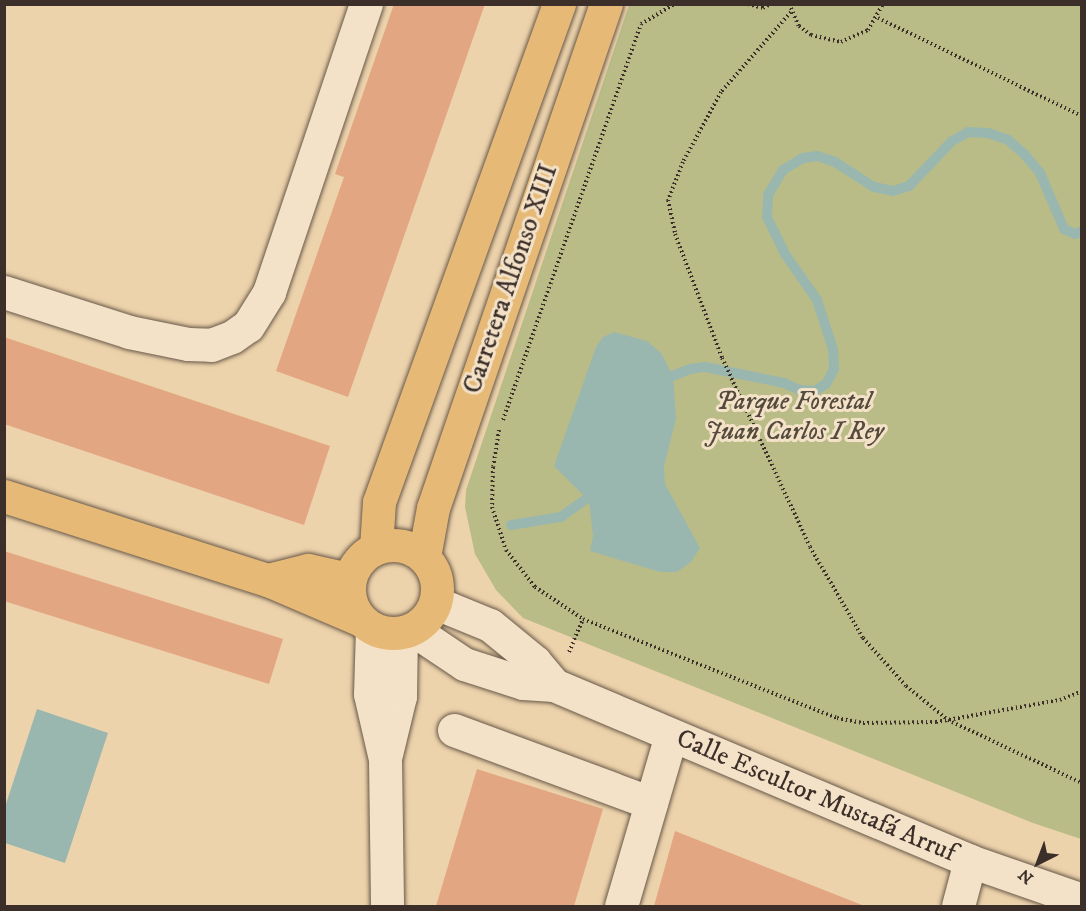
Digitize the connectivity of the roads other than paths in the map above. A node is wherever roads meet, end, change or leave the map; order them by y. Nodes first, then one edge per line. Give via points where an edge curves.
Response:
1 (366, 4) edge
2 (559, 4) edge
3 (606, 4) edge
4 (4, 292) edge
5 (4, 496) edge
6 (376, 548) junction
7 (424, 557) junction
8 (348, 579) junction
9 (268, 580) junction
10 (436, 603) junction
11 (387, 627) junction
12 (554, 685) junction
13 (454, 730) dead end
14 (671, 735) junction
15 (651, 803) junction
16 (970, 861) junction
17 (1082, 900) edge
18 (387, 906) edge
19 (621, 906) edge
20 (958, 906) edge

1 - 4 street via 269,292 248,326 232,338 211,345 188,344 129,332
2 - 6 main road, Carretera Alfonso XIII via 379,502
3 - 7 main road, Carretera Alfonso XIII via 436,497
5 - 9 main road
6 - 7 main road via 401,545
6 - 8 main road via 359,560
7 - 10 main road via 434,572
8 - 9 main road via 308,570
8 - 11 main road via 352,608
9 - 11 main road
10 - 11 main road via 431,614
10 - 12 street, Calle Escultor Mustafá Arruf via 490,626 535,662
11 - 12 street, Calle Escultor Mustafá Arruf via 464,664 523,683
11 - 18 street via 370,694 385,759
12 - 14 street, Calle Escultor Mustafá Arruf
13 - 15 street
14 - 15 street
14 - 16 street, Calle Escultor Mustafá Arruf
15 - 19 street
16 - 17 street, Calle Escultor Mustafá Arruf
16 - 20 street

